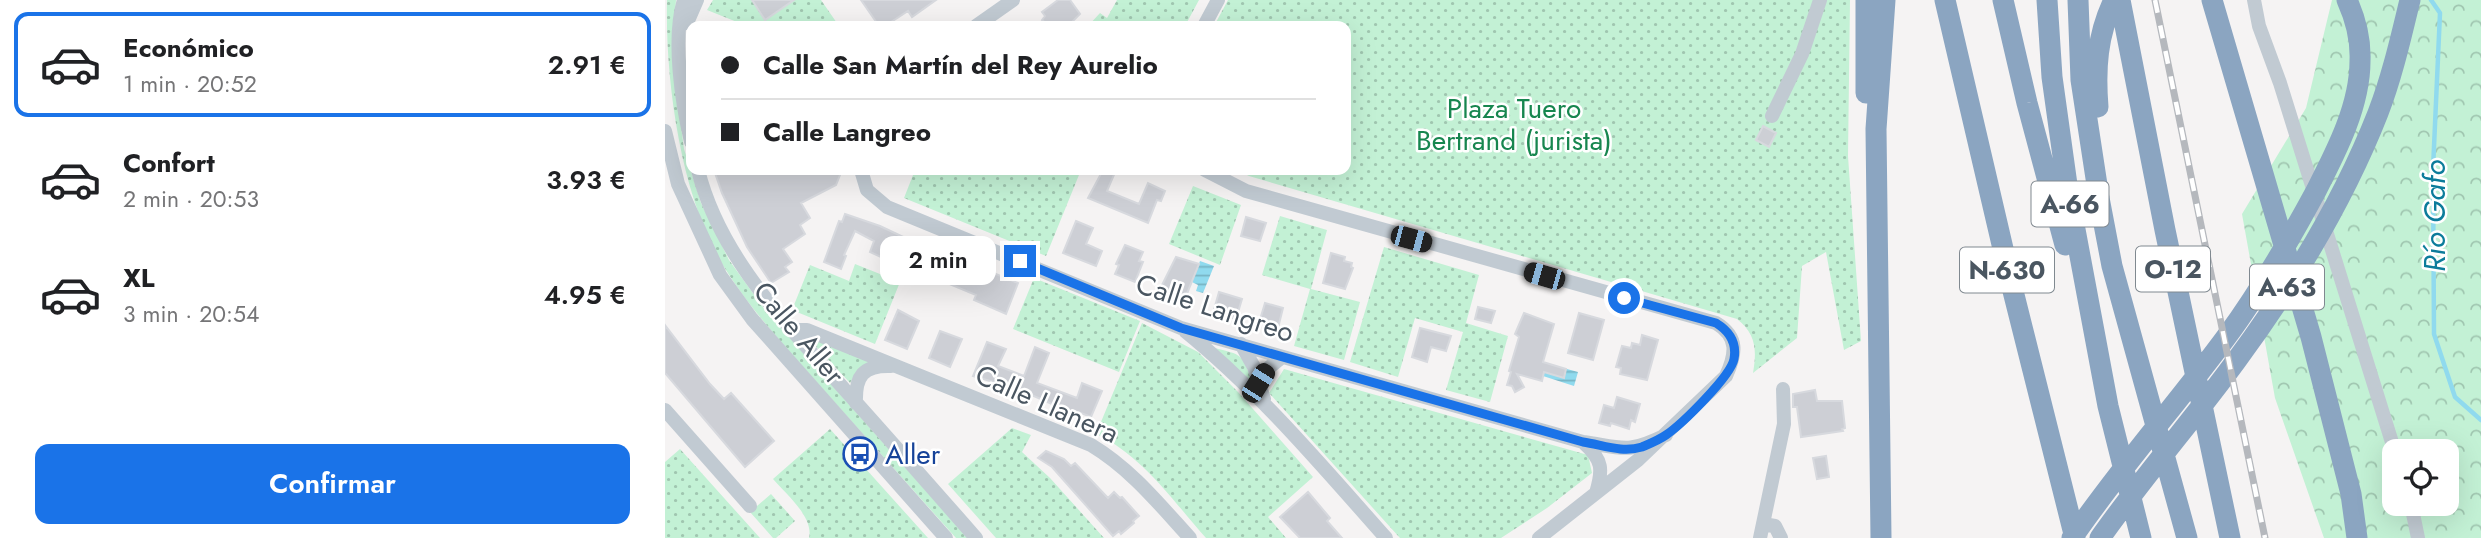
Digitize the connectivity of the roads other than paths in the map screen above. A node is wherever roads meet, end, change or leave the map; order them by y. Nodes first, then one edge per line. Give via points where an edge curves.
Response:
1 (684, 0) edge
2 (697, 0) edge
3 (1013, 0) edge
4 (1217, 0) edge
5 (1820, 0) edge
6 (1866, 0) edge
7 (1885, 0) edge
8 (1945, 0) edge
9 (2003, 0) edge
10 (2046, 0) edge
11 (2078, 0) edge
12 (2113, 0) edge
13 (2120, 0) edge
14 (2212, 0) edge
15 (2254, 0) edge
16 (2347, 0) edge
17 (2410, 0) edge
18 (687, 21) edge
19 (983, 21) edge
20 (1206, 21) edge
21 (686, 26) edge
22 (680, 44) junction
23 (1772, 116) dead end
24 (686, 117) edge
25 (665, 131) edge
26 (700, 175) edge
27 (862, 175) edge
28 (1215, 175) edge
29 (1181, 328) junction
30 (792, 330) junction
31 (1241, 344) junction
32 (2135, 344) junction
33 (1282, 356) junction
34 (898, 367) junction
35 (1880, 382) junction
36 (1258, 383) junction
37 (1783, 389) dead end
38 (856, 403) junction
39 (2108, 406) junction
40 (665, 410) edge
41 (1273, 412) junction
42 (1666, 435) junction
43 (2391, 439) edge
44 (1583, 442) junction
45 (1595, 494) junction
46 (750, 506) dead end
47 (2413, 516) edge
48 (1761, 531) edge
49 (946, 538) edge
50 (977, 538) edge
51 (1190, 538) edge
52 (1386, 538) edge
53 (1539, 538) edge
54 (1781, 538) edge
55 (1881, 538) edge
56 (2074, 538) edge
57 (2100, 538) edge
58 (2141, 538) edge
59 (2187, 538) edge
60 (2230, 538) edge
61 (2357, 538) edge
62 (2418, 538) edge

1 - 22 street
2 - 18 street
3 - 19 street
4 - 20 street
5 - 23 street via 1802,54
6 - 35 highway via 1866,202
7 - 35 highway via 1876,129
8 - 56 highway, N-630
9 - 39 highway
10 - 39 highway, A-66 via 2068,192
11 - 32 highway, A-66 via 2081,80 2099,198 2112,266
12 - 32 highway via 2099,43 2098,116
13 - 60 highway, O-12
14 - 61 highway via 2311,337 2351,494
15 - 43 street
16 - 56 highway via 2356,23 2361,64 2348,119 2325,174 2265,281
17 - 57 highway, A-63 via 2379,110 2319,236 2236,361
21 - 22 street
22 - 24 street
25 - 49 street, Calle Aller via 678,184 720,275 752,319
26 - 30 street, Calle Aller via 738,260
27 - 29 street, Calle Langreo via 867,190 887,207
28 - 42 street via 1246,191 1716,323 1727,330 1733,342 1734,359 1727,376
29 - 31 street, Calle Langreo
29 - 41 street
30 - 34 street, Calle Llanera via 807,330
30 - 38 street, Calle Aller
31 - 33 street, Calle Langreo
31 - 36 street
32 - 59 highway, A-66
33 - 36 street
33 - 44 street, Calle Langreo
34 - 38 street via 876,366 864,373 856,384
34 - 51 street, Calle Llanera via 1091,445 1134,477
35 - 55 highway
36 - 41 street
37 - 48 street via 1784,424
38 - 50 street, Calle Aller
39 - 58 highway, A-66
40 - 46 street
41 - 52 street
42 - 44 street, Calle Langreo via 1625,450
42 - 45 street
44 - 45 street via 1597,455 1601,475
45 - 53 street
47 - 62 street
48 - 54 street via 1775,526

